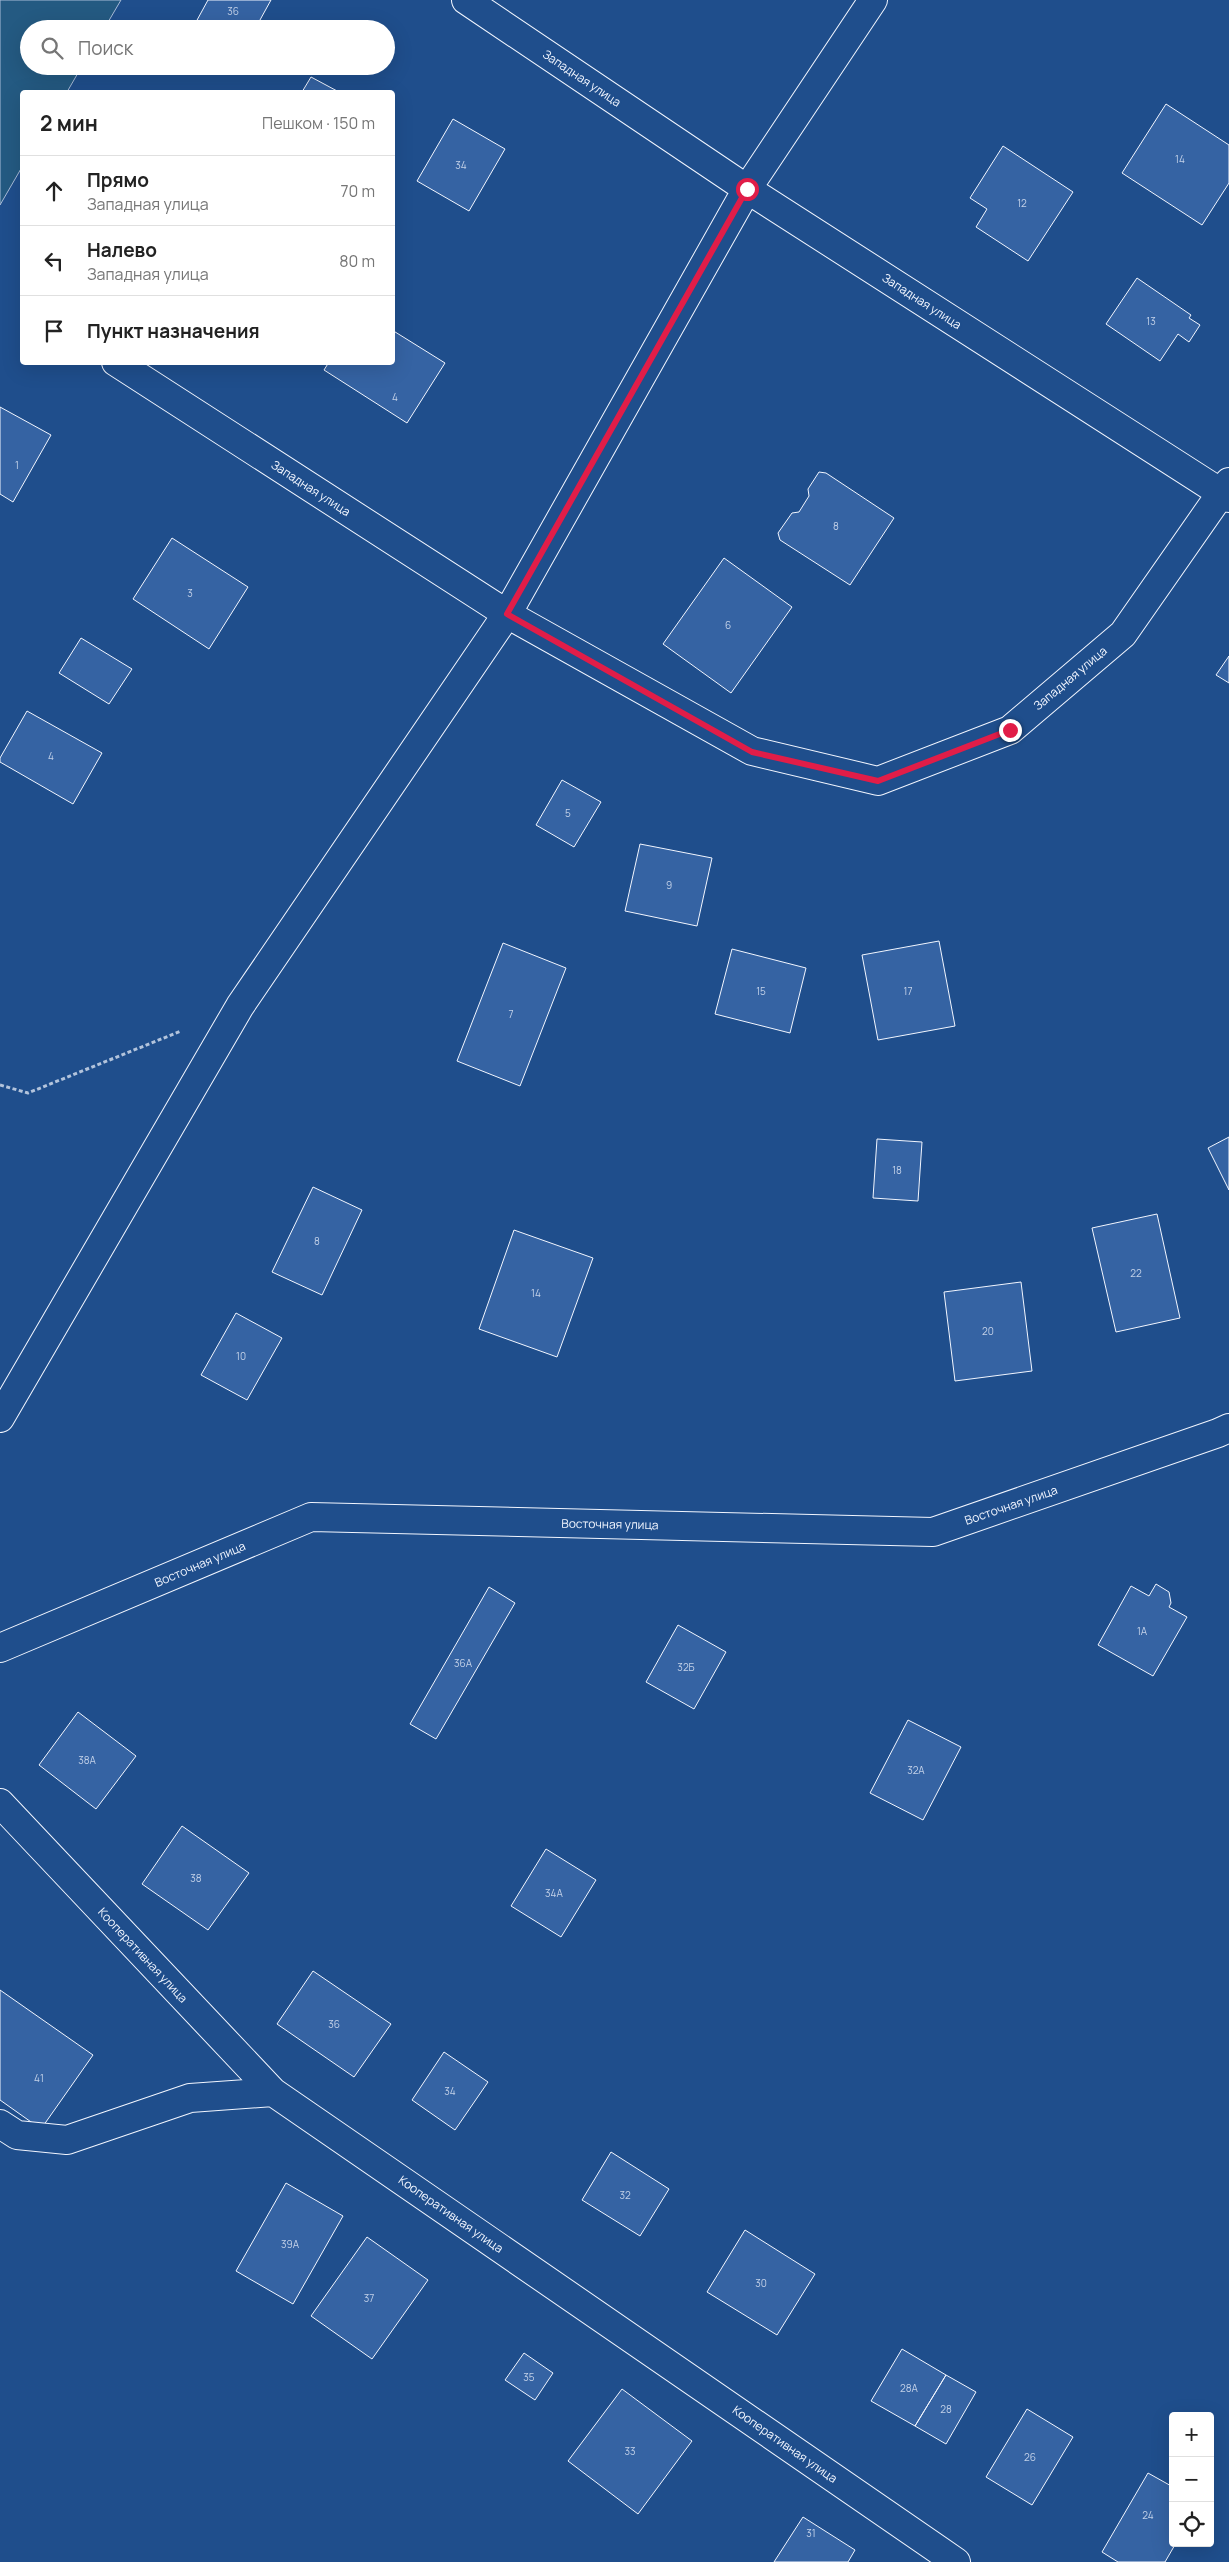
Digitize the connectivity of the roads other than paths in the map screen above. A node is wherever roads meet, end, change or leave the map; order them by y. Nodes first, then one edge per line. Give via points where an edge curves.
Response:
1 (466, 0) edge
2 (873, 0) edge
3 (747, 189) junction
4 (121, 365) edge
5 (1227, 491) edge
6 (507, 614) junction
7 (0, 1418) edge
8 (1229, 1428) edge
9 (0, 1648) edge
10 (0, 1803) edge
11 (273, 2092) junction
12 (0, 2124) edge
13 (956, 2562) edge

1 - 3 street, Западная улица
2 - 3 street
3 - 5 street, Западная улица
3 - 6 street
4 - 6 street, Западная улица
5 - 6 street, Западная улица via 1123,634 1010,730 878,781 752,752
6 - 7 street via 240,1006
8 - 9 street, Восточная улица via 933,1532 311,1517
10 - 11 street, Кооперативная улица
11 - 12 street via 190,2098 68,2140 17,2135
11 - 13 street, Кооперативная улица

